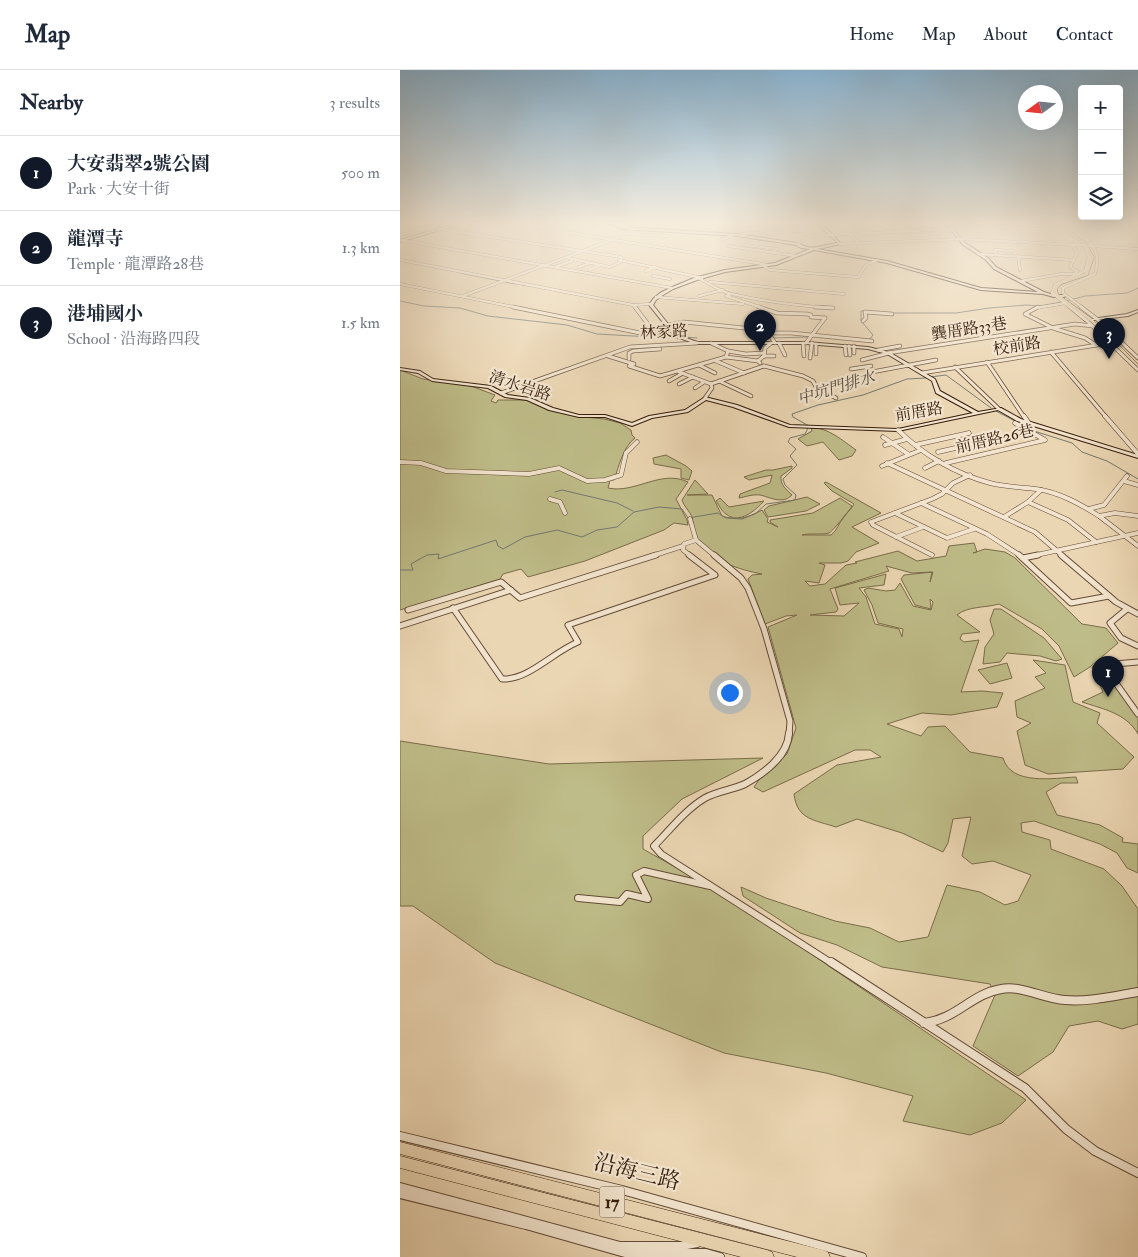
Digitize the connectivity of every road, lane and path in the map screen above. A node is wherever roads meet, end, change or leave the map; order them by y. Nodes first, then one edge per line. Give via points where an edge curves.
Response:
1 (496, 278) edge
2 (509, 278) edge
3 (615, 278) edge
4 (662, 278) edge
5 (664, 278) edge
6 (943, 278) edge
7 (1015, 278) edge
8 (1035, 278) edge
9 (1077, 278) edge
10 (1080, 278) edge
11 (701, 279) joint
12 (504, 280) junction
13 (670, 280) dead end
14 (1020, 281) junction
15 (707, 282) junction
16 (400, 284) edge
17 (648, 284) junction
18 (672, 288) junction
19 (723, 290) junction
20 (1043, 293) junction
21 (731, 294) junction
22 (844, 294) dead end
23 (463, 296) junction
24 (699, 296) dead end
25 (656, 297) junction
26 (1065, 300) junction
27 (651, 304) junction
28 (746, 304) junction
29 (633, 305) junction
30 (833, 308) dead end
31 (1138, 311) edge
32 (892, 314) dead end
33 (1091, 319) junction
34 (863, 321) dead end
35 (668, 325) junction
36 (1093, 326) junction
37 (1053, 328) junction
38 (1107, 331) junction
39 (767, 333) junction
40 (811, 335) junction
41 (657, 336) junction
42 (678, 336) junction
43 (773, 341) junction
44 (872, 341) dead end
45 (1113, 342) junction
46 (697, 343) junction
47 (711, 343) junction
48 (804, 343) junction
49 (814, 343) junction
50 (1096, 345) junction
51 (849, 346) junction
52 (900, 346) dead end
53 (863, 347) junction
54 (648, 348) junction
55 (660, 350) dead end
56 (878, 350) junction
57 (728, 351) junction
58 (1051, 352) junction
59 (854, 353) dead end
60 (862, 353) dead end
61 (889, 353) junction
62 (816, 354) dead end
63 (764, 355) junction
64 (785, 355) dead end
65 (848, 355) dead end
66 (608, 356) junction
67 (648, 356) dead end
68 (774, 356) dead end
69 (804, 356) dead end
70 (726, 357) junction
71 (810, 358) dead end
72 (1138, 358) edge
73 (629, 359) dead end
74 (715, 360) junction
75 (936, 360) dead end
76 (758, 361) junction
77 (987, 362) junction
78 (866, 364) junction
79 (907, 364) junction
80 (698, 365) junction
81 (764, 366) junction
82 (1137, 367) edge
83 (400, 368) edge
84 (852, 368) dead end
85 (955, 368) junction
86 (882, 370) junction
87 (681, 372) junction
88 (872, 372) dead end
89 (715, 373) dead end
90 (744, 373) junction
91 (922, 373) junction
92 (693, 377) junction
93 (669, 381) dead end
94 (719, 381) junction
95 (704, 382) junction
96 (679, 384) dead end
97 (711, 384) junction
98 (695, 388) dead end
99 (501, 393) junction
100 (751, 396) dead end
101 (705, 398) junction
102 (836, 398) dead end
103 (999, 409) junction
104 (976, 413) junction
105 (1028, 422) junction
106 (1015, 423) dead end
107 (898, 430) junction
108 (969, 433) dead end
109 (883, 437) dead end
110 (908, 439) junction
111 (637, 442) dead end
112 (891, 443) junction
113 (972, 444) dead end
114 (885, 445) dead end
115 (915, 445) junction
116 (921, 450) junction
117 (938, 452) dead end
118 (908, 454) junction
119 (1138, 456) edge
120 (939, 461) junction
121 (400, 462) edge
122 (887, 463) junction
123 (946, 463) junction
124 (882, 466) dead end
125 (925, 468) dead end
126 (970, 475) junction
127 (1128, 476) dead end
128 (1124, 481) junction
129 (1138, 486) edge
130 (1041, 490) junction
131 (944, 491) junction
132 (550, 499) dead end
133 (1028, 502) junction
134 (921, 503) junction
135 (1089, 509) junction
136 (565, 513) dead end
137 (895, 513) junction
138 (1099, 516) junction
139 (1138, 516) edge
140 (1004, 517) junction
141 (689, 518) dead end
142 (923, 527) junction
143 (974, 529) junction
144 (1138, 532) edge
145 (1124, 536) junction
146 (896, 537) junction
147 (947, 538) junction
148 (696, 540) junction
149 (956, 542) dead end
150 (1096, 542) junction
151 (683, 546) junction
152 (1138, 546) edge
153 (1057, 550) junction
154 (932, 555) dead end
155 (1024, 558) junction
156 (511, 590) junction
157 (1109, 596) junction
158 (453, 608) junction
159 (1127, 609) junction
160 (408, 610) dead end
161 (1138, 614) edge
162 (400, 626) edge
163 (1138, 646) edge
164 (1138, 663) edge
165 (1136, 708) edge
166 (1138, 714) edge
167 (717, 888) junction
168 (578, 898) dead end
169 (1138, 992) edge
170 (923, 1023) junction
171 (400, 1136) edge
172 (400, 1148) edge
173 (400, 1162) edge
174 (1138, 1172) edge
175 (400, 1187) edge
176 (400, 1194) edge
177 (715, 1221) junction
178 (710, 1241) junction
179 (720, 1257) edge
180 (767, 1257) edge
181 (824, 1257) edge
182 (862, 1257) edge

1 - 12 street
2 - 12 street
3 - 17 street
4 - 17 street
5 - 13 street
6 - 20 street via 981,289
7 - 14 street
8 - 14 street
9 - 26 main road via 1057,286 1055,291
10 - 26 main road via 1060,287
11 - 15 street
11 - 18 street
12 - 23 street
12 - 29 street
14 - 20 street
15 - 19 street
15 - 22 street
16 - 23 street
17 - 18 street
18 - 25 street
19 - 21 street
19 - 24 street
20 - 26 street
21 - 28 street via 726,296
21 - 30 street via 786,305
23 - 41 street
25 - 27 street
25 - 28 street
26 - 33 main road
26 - 37 street via 1038,305 1025,314
27 - 29 street
27 - 35 street
28 - 40 street via 777,313 825,318
29 - 41 street
31 - 33 street
32 - 34 street via 865,312
33 - 36 street
33 - 38 main road
33 - 45 main road
35 - 39 street via 691,323 764,330
35 - 42 street
36 - 37 street, 龔厝路33巷 via 1074,324
36 - 45 street
37 - 50 street
37 - 61 street, 龔厝路33巷
38 - 45 main road
38 - 72 street
39 - 40 street
39 - 43 street
40 - 44 street
40 - 48 street
41 - 42 street
42 - 46 street
43 - 47 street, 林家路
43 - 48 street, 林家路
43 - 63 street via 764,348
43 - 64 street
45 - 50 street, 校前路
45 - 82 main road
46 - 47 street, 林家路
46 - 54 street, 林家路
47 - 57 street
48 - 49 street, 林家路
48 - 69 street
49 - 51 street, 林家路
49 - 62 street
49 - 71 street
50 - 58 street, 校前路
51 - 53 street, 林家路
51 - 59 street
51 - 65 street
52 - 56 street
53 - 56 street, 林家路
53 - 60 street
54 - 55 street
54 - 66 street, 林家路 via 630,347
54 - 67 street
54 - 73 street via 631,351
56 - 61 street, 林家路
57 - 63 street
57 - 70 street
58 - 77 street, 校前路
58 - 119 street
61 - 78 street, 龔厝路33巷
61 - 79 street, 林家路
63 - 68 street
63 - 76 street
66 - 87 street via 634,364 629,366 637,370 660,376
66 - 99 street, 林家路
70 - 74 street
70 - 76 street
74 - 80 street
74 - 90 street
75 - 79 street
76 - 81 street
77 - 85 street, 校前路
77 - 105 street
78 - 84 street, 龔厝路33巷
78 - 86 street
79 - 86 street
79 - 91 street, 林家路
80 - 87 street
80 - 89 street
81 - 90 street
81 - 102 street via 806,377 816,388
83 - 99 street, 清水岩路 via 419,372 432,380 489,388
85 - 91 street, 校前路
85 - 103 street
86 - 88 street
87 - 92 street
87 - 93 street
90 - 94 street
91 - 104 street, 林家路 via 935,381 940,394
92 - 95 street
92 - 96 street
94 - 97 street
94 - 100 street
95 - 97 street
95 - 98 street
97 - 101 street
99 - 101 street, 清水岩路 via 574,415 605,416 632,425 651,417 686,411
101 - 107 street, 前厝路 via 784,424
103 - 104 street, 前厝路
103 - 105 street
104 - 107 street, 前厝路
105 - 119 street
106 - 123 street, 前厝路26巷 via 1045,440
107 - 110 street
108 - 115 street
109 - 112 street
110 - 112 street
110 - 115 street
111 - 121 street via 626,454 623,472 616,478 605,480 587,481 559,468 529,474 446,471 421,463
112 - 114 street
112 - 118 street
113 - 117 street
115 - 116 street
116 - 118 street
116 - 120 street
118 - 122 street
120 - 123 street
120 - 125 street
122 - 124 street
122 - 131 street
123 - 126 street
126 - 130 street via 997,485
126 - 131 street
127 - 128 street
128 - 129 street
128 - 135 street via 1104,505
130 - 133 street
130 - 135 street
131 - 134 street
131 - 140 street
132 - 136 street via 560,502
133 - 140 street
133 - 150 street via 1068,520
134 - 137 street
134 - 143 street
135 - 138 street
137 - 142 street
137 - 146 street via 871,522
138 - 139 street via 1115,513
138 - 145 street
140 - 153 street via 1035,532
141 - 148 street
142 - 146 street
142 - 147 street
143 - 147 street
143 - 155 street
144 - 145 street
145 - 150 street
145 - 152 street
146 - 154 street
147 - 149 street
148 - 151 street
148 - 167 street via 741,578 748,588 763,627 790,721 789,738 782,753 767,769 744,784 705,798 654,846 661,854
150 - 153 street
151 - 156 street via 528,596 520,598
151 - 158 street via 683,550 715,575 568,625 578,642 550,656 531,672 508,680 497,673
153 - 155 street
153 - 157 street
155 - 157 street via 1071,602
156 - 158 street
156 - 160 street via 501,582
157 - 159 street
158 - 162 street
159 - 161 street
159 - 163 street via 1110,623 1124,641
164 - 165 street via 1103,666
165 - 166 street
167 - 168 street via 644,871 636,875 648,899 627,894 620,902
167 - 170 street
169 - 170 street via 1073,1001 1022,989 999,989 980,995 952,1017
170 - 174 street via 1025,1088 1066,1129 1095,1151
171 - 177 street, 沿海三路
172 - 177 main road, 沿海三路 / 17
173 - 178 main road, 17
175 - 178 street via 620,1246 681,1246
176 - 179 street via 624,1253 706,1253
177 - 178 street
177 - 181 main road, 沿海三路 / 17
177 - 182 street, 沿海三路
178 - 180 main road, 17

